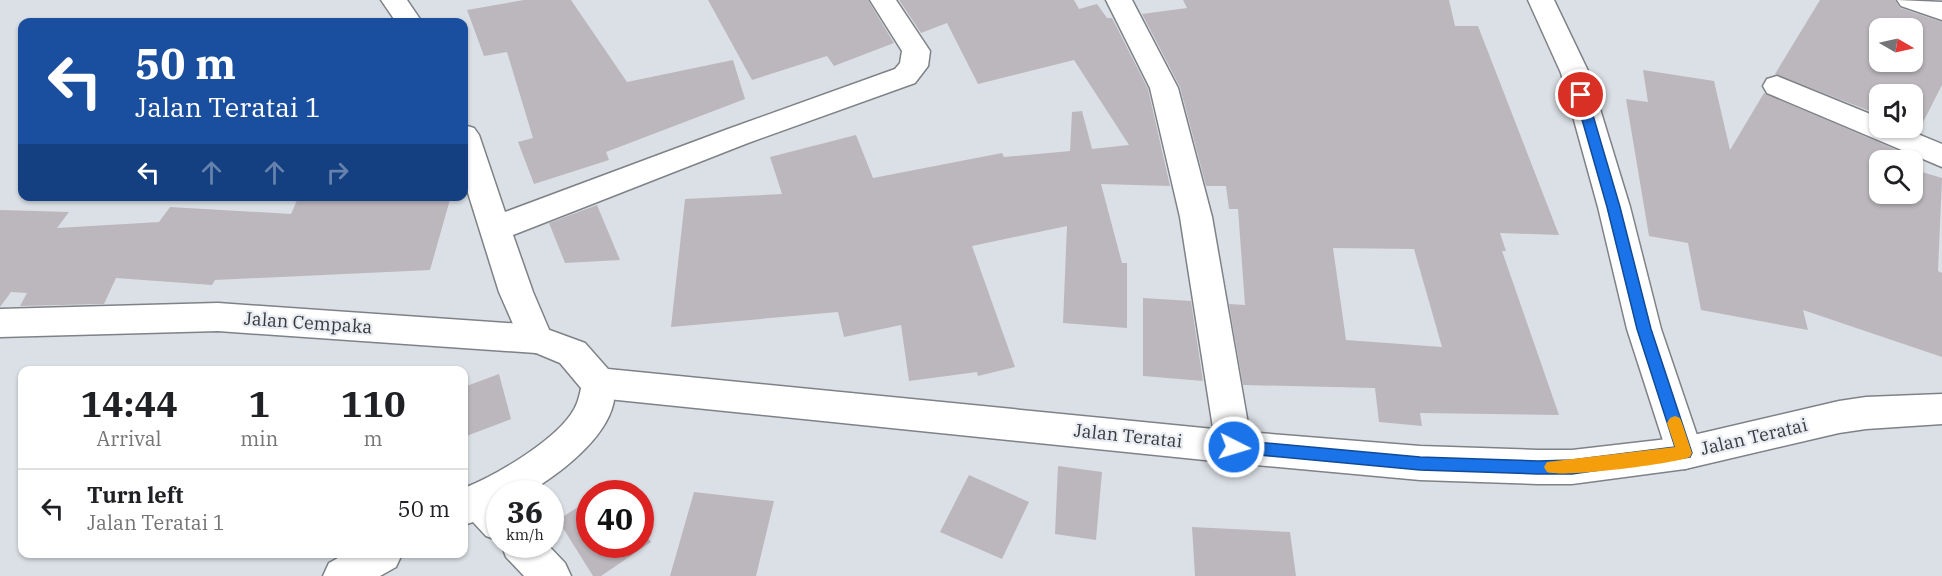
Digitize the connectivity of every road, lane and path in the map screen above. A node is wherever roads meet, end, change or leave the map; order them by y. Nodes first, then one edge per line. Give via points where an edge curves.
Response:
1 (394, 0) edge
2 (883, 0) edge
3 (1119, 0) edge
4 (1540, 0) edge
5 (1910, 0) edge
6 (1942, 11) edge
7 (406, 18) edge
8 (1777, 86) dead end
9 (468, 147) edge
10 (1942, 156) edge
11 (495, 230) junction
12 (0, 323) edge
13 (536, 339) junction
14 (598, 383) junction
15 (1942, 409) edge
16 (1234, 447) junction
17 (1685, 453) junction
18 (480, 510) edge
19 (375, 558) edge
20 (534, 558) edge
21 (343, 576) edge
22 (551, 576) edge

1 - 7 street
2 - 11 street via 916,51 914,66 905,76
3 - 16 street via 1164,88 1196,217
4 - 17 street via 1575,73 1644,329
5 - 6 street
8 - 10 street
9 - 11 street
11 - 13 street
12 - 13 street, Jalan Cempaka via 218,317
13 - 14 street, Jalan Cempaka via 580,356
14 - 16 street, Jalan Teratai
14 - 18 street via 593,410 567,445
15 - 17 street, Jalan Teratai via 1839,417
16 - 17 street, Jalan Teratai via 1420,464 1538,467 1572,467
19 - 21 street
20 - 22 street

